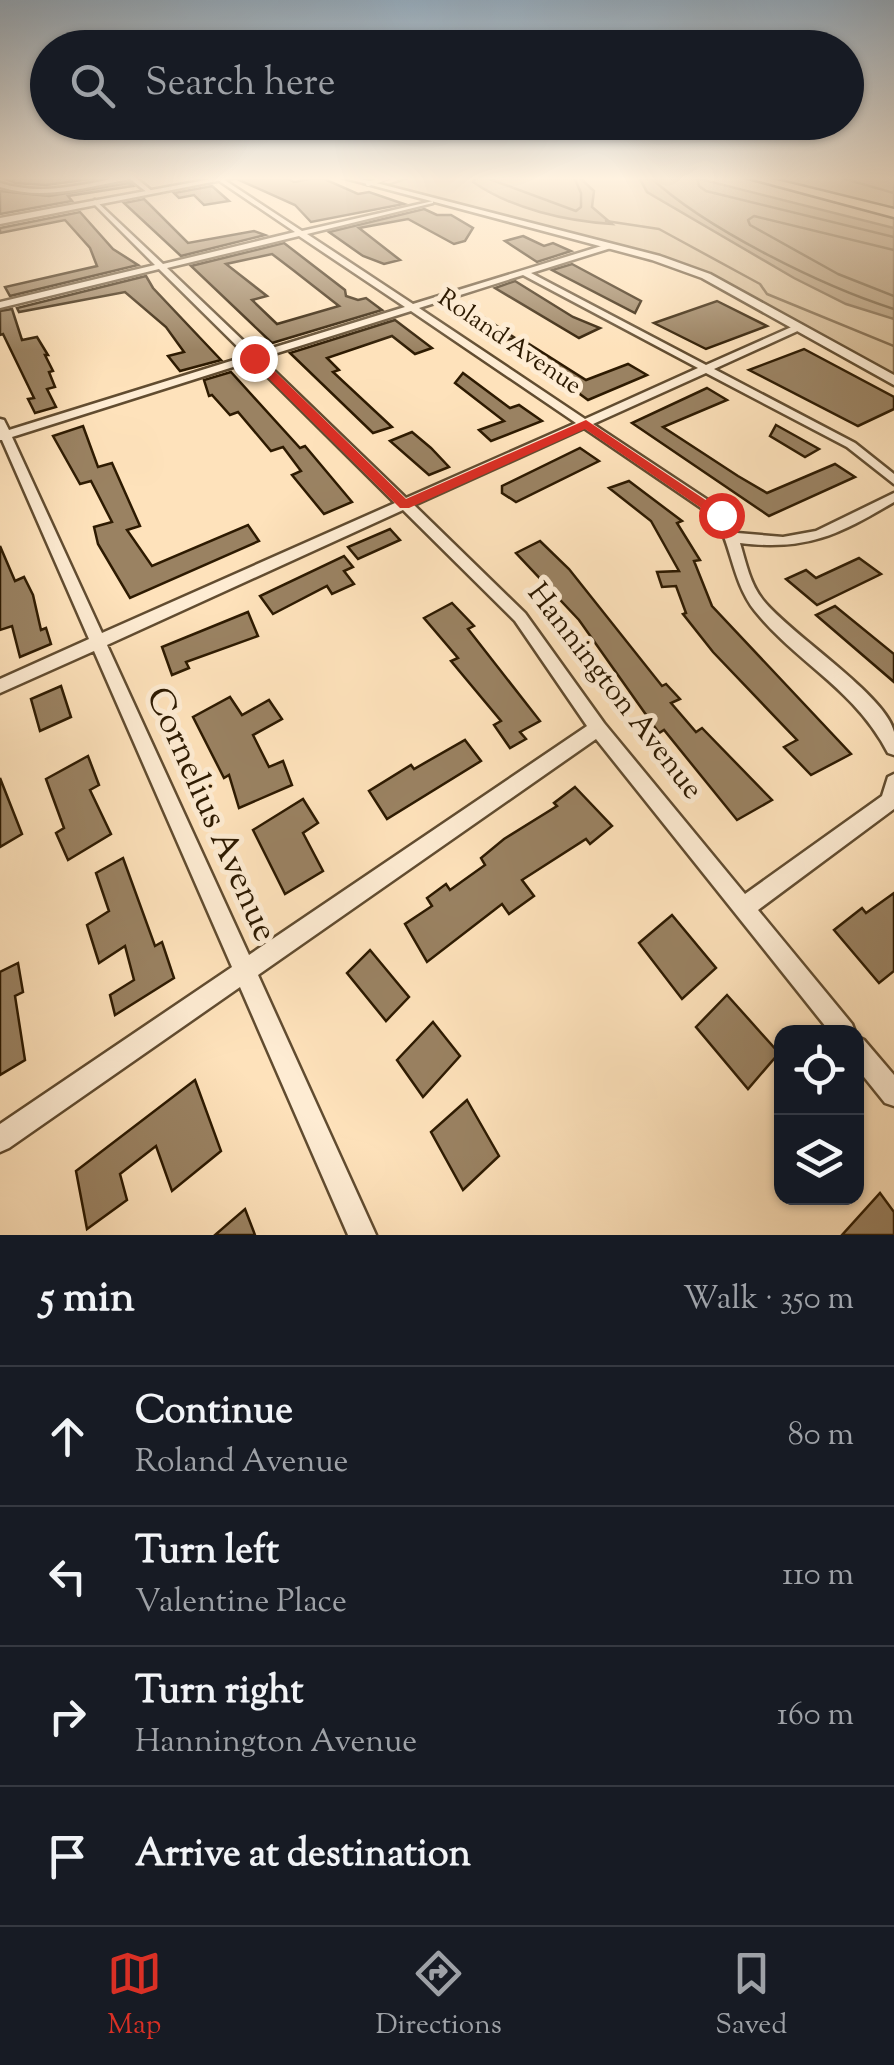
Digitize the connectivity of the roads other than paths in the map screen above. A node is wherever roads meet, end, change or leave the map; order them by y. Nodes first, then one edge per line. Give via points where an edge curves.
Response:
1 (128, 235) edge
2 (293, 235) edge
3 (302, 235) edge
4 (562, 235) edge
5 (608, 246) junction
6 (160, 266) junction
7 (525, 273) junction
8 (0, 304) edge
9 (412, 308) junction
10 (799, 327) junction
11 (254, 358) junction
12 (708, 369) junction
13 (894, 381) edge
14 (586, 424) junction
15 (2, 431) edge
16 (894, 480) edge
17 (894, 497) edge
18 (404, 505) junction
19 (736, 538) junction
20 (98, 642) junction
21 (0, 686) edge
22 (598, 728) junction
23 (894, 746) edge
24 (894, 783) edge
25 (743, 908) junction
26 (245, 973) junction
27 (838, 1025) edge
28 (864, 1058) edge
29 (894, 1094) edge
30 (0, 1140) edge
31 (362, 1235) edge

1 - 6 street, Hannington Avenue
2 - 6 street
3 - 9 street, Roland Avenue
4 - 5 street
5 - 7 street
5 - 10 street via 706,276
6 - 8 street
6 - 11 street, Hannington Avenue
7 - 9 street
7 - 12 street
9 - 11 street
9 - 14 street, Roland Avenue
10 - 12 street
10 - 13 street
11 - 15 street
11 - 18 street, Hannington Avenue
12 - 14 street
12 - 16 street via 851,445
14 - 18 street
14 - 19 street, Roland Avenue via 721,515
15 - 20 street, Cornelius Avenue
17 - 19 street via 820,538 775,544
18 - 20 street
18 - 22 street, Hannington Avenue via 520,617
19 - 23 street via 736,568 759,606 882,720
20 - 21 street
20 - 26 street, Cornelius Avenue
22 - 25 street, Hannington Avenue
22 - 26 street
24 - 25 street via 890,801
25 - 27 street, Hannington Avenue
26 - 30 street
26 - 31 street, Cornelius Avenue
28 - 29 street

